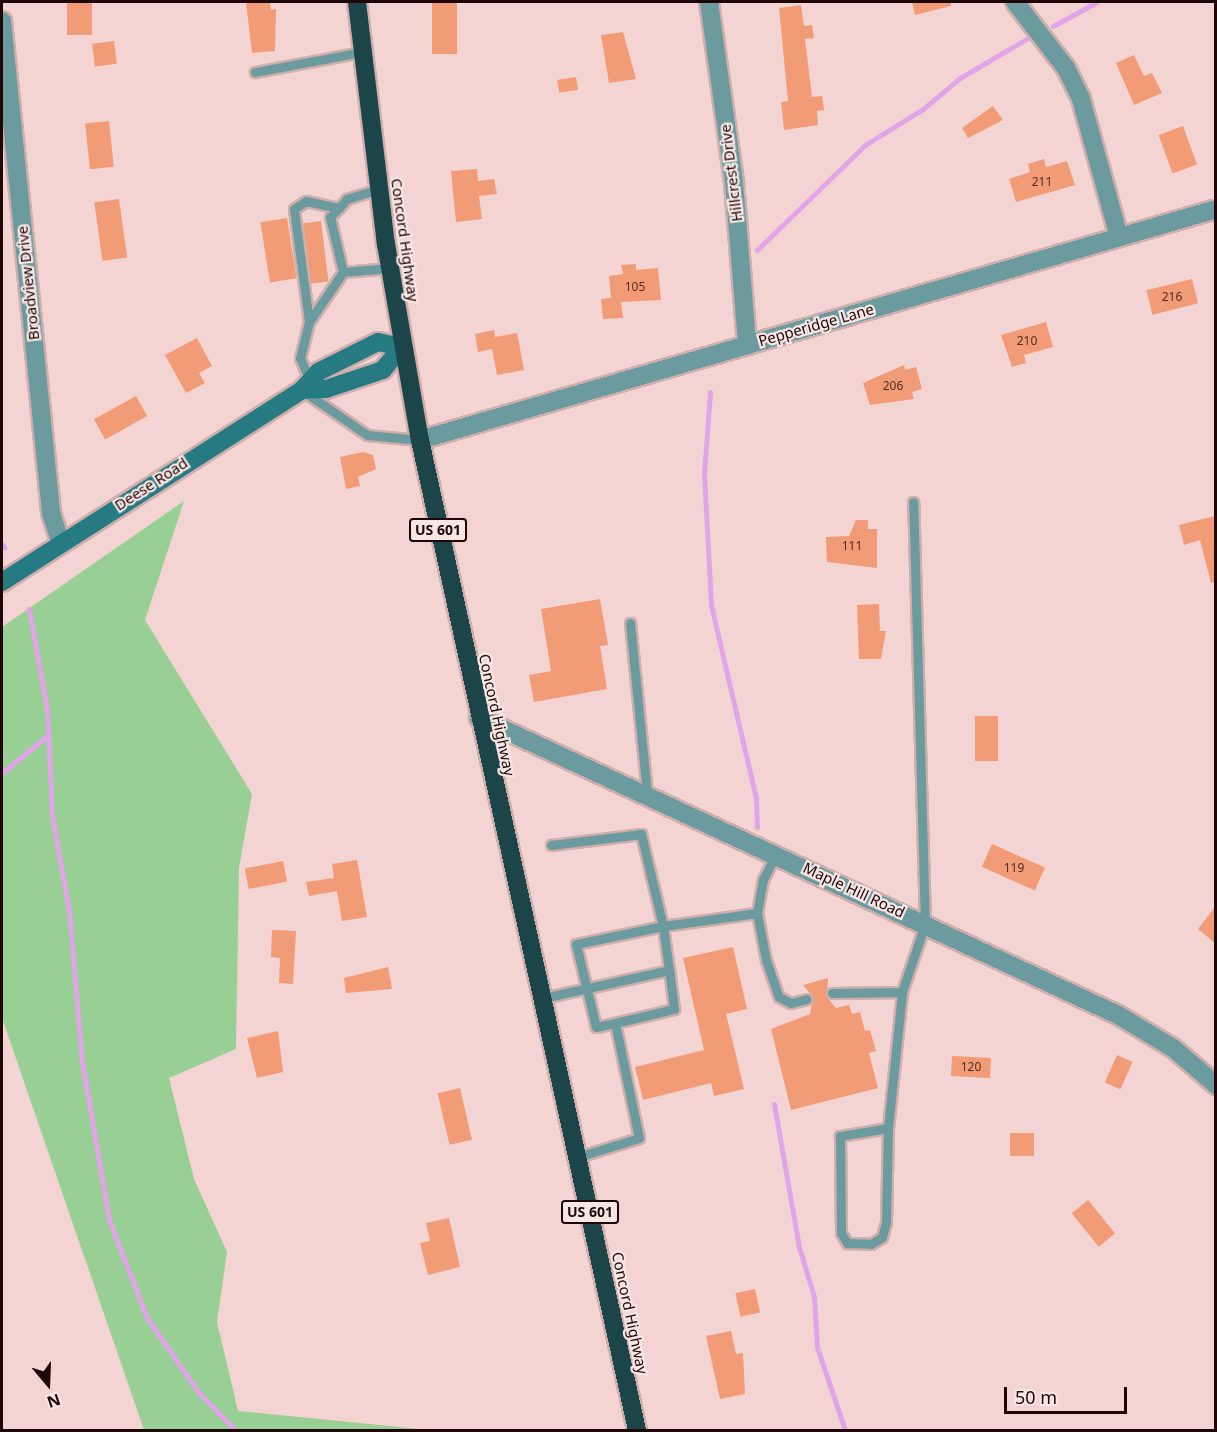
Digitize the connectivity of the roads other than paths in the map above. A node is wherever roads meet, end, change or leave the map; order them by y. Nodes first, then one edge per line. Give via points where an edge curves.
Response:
1 (357, 2) edge
2 (709, 2) edge
3 (1015, 2) edge
4 (2, 21) edge
5 (362, 52) junction
6 (255, 72) dead end
7 (379, 189) junction
8 (339, 208) junction
9 (1213, 210) dead end
10 (1119, 237) junction
11 (390, 268) junction
12 (343, 272) junction
13 (309, 322) junction
14 (747, 345) junction
15 (402, 347) junction
16 (306, 386) junction
17 (420, 440) junction
18 (913, 502) dead end
19 (61, 543) junction
20 (2, 582) edge
21 (630, 623) dead end
22 (478, 718) junction
23 (647, 793) junction
24 (551, 845) dead end
25 (776, 854) junction
26 (757, 913) junction
27 (925, 924) junction
28 (663, 926) junction
29 (669, 970) junction
30 (586, 988) junction
31 (902, 992) junction
32 (832, 993) dead end
33 (543, 998) junction
34 (807, 999) dead end
35 (615, 1023) junction
36 (1215, 1086) edge
37 (888, 1128) junction
38 (578, 1156) junction
39 (637, 1431) edge

1 - 5 highway, Concord Highway / US 601
2 - 14 street, Hillcrest Drive via 734,182
3 - 10 street via 1066,68 1082,99
4 - 19 street, Broadview Drive via 51,513
5 - 6 lane
5 - 7 highway, Concord Highway / US 601
7 - 8 lane via 347,199
7 - 11 highway, Concord Highway / US 601
8 - 12 lane via 330,217
8 - 13 lane via 306,201 294,209
9 - 10 street, Pepperidge Lane
10 - 14 street, Pepperidge Lane
11 - 12 lane
11 - 15 highway, Concord Highway / US 601
12 - 13 lane
13 - 16 lane via 300,358
14 - 17 street, Pepperidge Lane
15 - 16 street, Deese Road via 378,342
15 - 16 street, Deese Road via 383,370 327,389
15 - 17 highway, Concord Highway / US 601
16 - 17 lane via 367,435
16 - 19 street, Deese Road
17 - 22 highway, Concord Highway / US 601
18 - 27 lane
19 - 20 street, Deese Road
21 - 23 lane
22 - 23 street, Maple Hill Road
22 - 33 highway, Concord Highway / US 601
23 - 25 street, Maple Hill Road
24 - 28 lane via 641,834
25 - 26 lane via 763,879
25 - 27 street, Maple Hill Road
26 - 28 lane
26 - 34 lane via 774,991 784,1002
27 - 31 lane
27 - 36 street, Maple Hill Road via 1118,1015 1173,1048
28 - 29 lane
28 - 30 lane via 576,945
29 - 30 lane
29 - 35 lane via 674,1009
30 - 33 lane
30 - 35 lane via 596,1026
31 - 32 lane
31 - 37 lane
33 - 38 highway, Concord Highway / US 601
35 - 38 lane via 639,1138
37 - 37 lane via 882,1237 871,1244 847,1243 841,1233 840,1136
38 - 39 highway, Concord Highway / US 601

